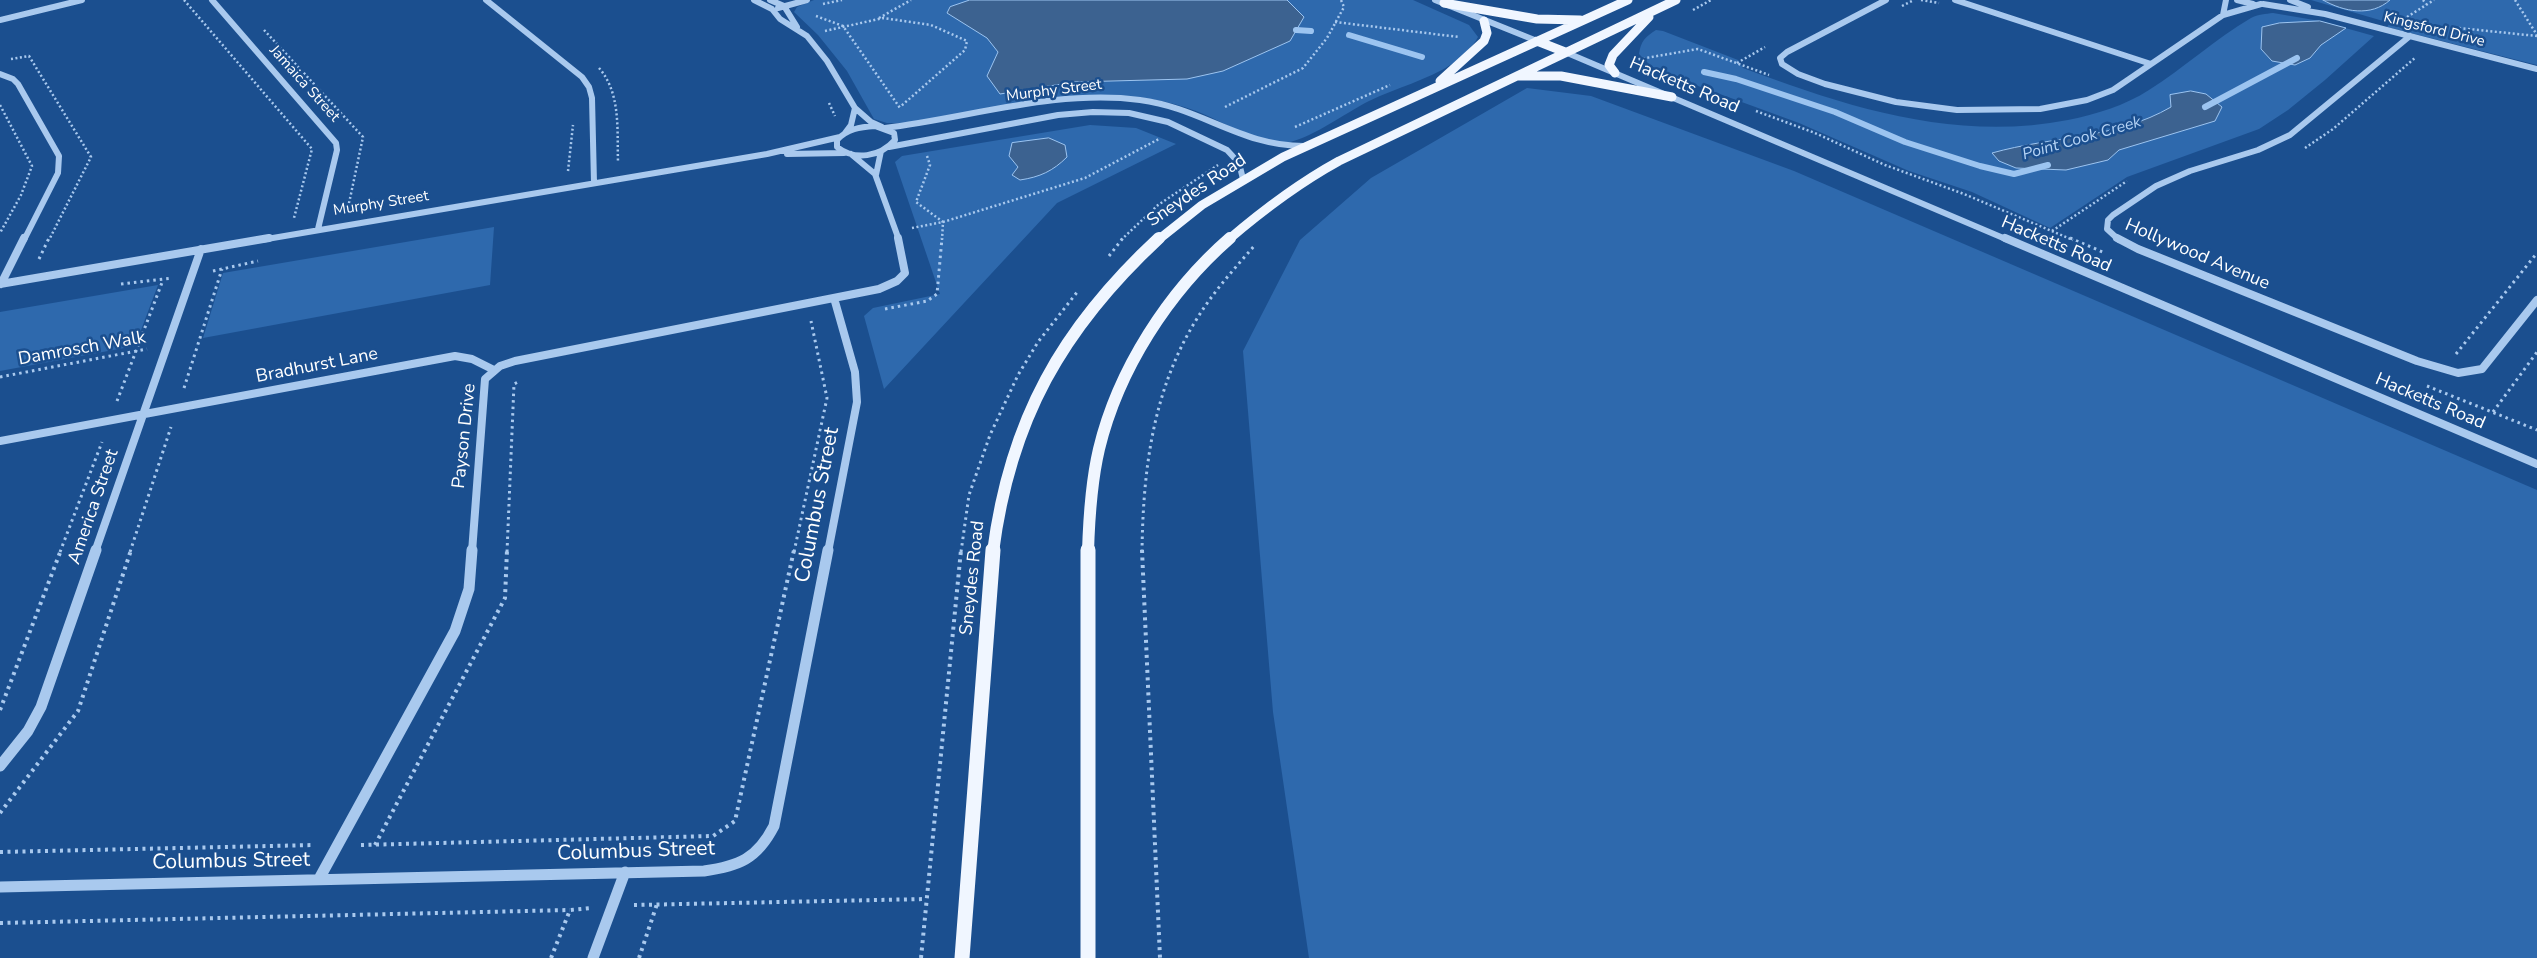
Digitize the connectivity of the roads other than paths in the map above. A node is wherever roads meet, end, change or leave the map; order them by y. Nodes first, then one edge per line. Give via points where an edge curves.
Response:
1 (82, 0) edge
2 (212, 0) edge
3 (486, 0) edge
4 (754, 0) edge
5 (770, 0) edge
6 (792, 0) edge
7 (807, 0) edge
8 (1628, 0) edge
9 (1676, 0) edge
10 (1886, 0) edge
11 (1955, 0) edge
12 (2226, 0) edge
13 (2237, 0) edge
14 (2277, 0) edge
15 (2290, 0) edge
16 (1440, 2) edge
17 (2262, 4) junction
18 (782, 5) junction
19 (772, 9) junction
20 (1656, 10) junction
21 (2325, 14) junction
22 (2223, 15) junction
23 (0, 20) edge
24 (1584, 20) junction
25 (1484, 21) junction
26 (797, 28) junction
27 (2410, 36) junction
28 (1537, 40) junction
29 (1565, 52) junction
30 (1780, 58) joint
31 (2151, 64) junction
32 (2537, 69) edge
33 (1614, 73) junction
34 (0, 74) edge
35 (1515, 76) junction
36 (1424, 94) junction
37 (1672, 97) junction
38 (855, 108) junction
39 (884, 128) junction
40 (842, 135) junction
41 (1309, 145) junction
42 (889, 147) junction
43 (881, 151) junction
44 (767, 154) junction
45 (848, 154) junction
46 (876, 175) junction
47 (1243, 179) junction
48 (594, 183) junction
49 (318, 229) junction
50 (201, 250) junction
51 (0, 284) edge
52 (834, 298) junction
53 (2537, 300) edge
54 (494, 370) junction
55 (143, 415) junction
56 (0, 441) edge
57 (2537, 464) edge
58 (0, 766) edge
59 (625, 872) junction
60 (319, 879) junction
61 (0, 887) edge
62 (593, 958) edge
63 (962, 958) edge
64 (1088, 958) edge

1 - 23 street
2 - 49 street, Jamaica Street via 336,143
3 - 48 street via 571,68 589,87
4 - 19 street
5 - 18 street
6 - 18 street
7 - 18 street
8 - 24 main road, Sneydes Road
9 - 20 main road
10 - 30 street
11 - 31 street
12 - 22 street
13 - 17 street, Kingsford Drive
14 - 17 street
15 - 21 street, Kingsford Drive
16 - 24 main road via 1537,20
16 - 25 street
17 - 21 street, Kingsford Drive
17 - 22 street
18 - 19 street
18 - 26 street
19 - 26 street via 780,19
20 - 29 main road
20 - 33 main road via 1613,55 1609,65
21 - 27 street, Kingsford Drive
22 - 31 street
24 - 28 main road, Sneydes Road
25 - 28 street
25 - 36 main road via 1487,33 1484,41
26 - 38 street via 828,61
27 - 32 street, Kingsford Drive
27 - 53 street, Hollywood Avenue via 2290,135 2258,150 2190,171 2156,186 2113,215 2108,220 2107,229 2116,238 2138,249 2417,361 2458,373 2482,369
28 - 29 main road
28 - 36 main road, Sneydes Road
29 - 33 street, Hacketts Road
29 - 35 main road
30 - 31 street via 1785,67 1798,74 1860,94 1930,107 2001,111 2040,109 2087,100 2113,90
33 - 37 street, Hacketts Road
34 - 51 street via 9,76 18,84 59,156 60,164
35 - 37 main road via 1561,76
35 - 64 main road via 1345,159 1306,180 1256,214 1208,256 1167,304 1130,364 1107,424 1091,497
36 - 41 main road, Sneydes Road
37 - 57 street, Hacketts Road
38 - 39 street
38 - 40 street via 851,126
39 - 40 street, Murphy Street via 859,128
39 - 41 street, Murphy Street via 1062,101 1109,98 1146,101 1182,109 1259,143 1286,147
39 - 42 street via 895,136
40 - 44 street, Murphy Street
40 - 45 street via 836,144
41 - 47 main road, Sneydes Road
42 - 43 street, Murphy Street
42 - 47 street, Murphy Street via 921,138 1061,114 1121,112 1170,122 1227,150 1235,155
43 - 45 street, Murphy Street
43 - 46 street
44 - 45 street, Murphy Street
44 - 48 street, Murphy Street
45 - 46 street
46 - 52 street, Payson Drive via 907,267 901,279 879,289
47 - 63 main road, Sneydes Road via 1196,209 1146,248 1105,292 1060,352 1039,388 1020,432 1007,473 991,553
48 - 49 street, Murphy Street
49 - 50 street, Murphy Street
50 - 51 street, Murphy Street
50 - 55 street, America Street
52 - 54 street, Payson Drive via 526,358
52 - 59 street, Columbus Street via 855,372 857,402 774,826 755,855 727,868
54 - 55 street, Bradhurst Lane via 472,359 455,356
54 - 60 street, Payson Drive via 483,384 469,589 463,612
55 - 56 street
55 - 58 street, America Street via 41,707 28,731
59 - 60 street, Columbus Street
59 - 62 street
60 - 61 street, Columbus Street

